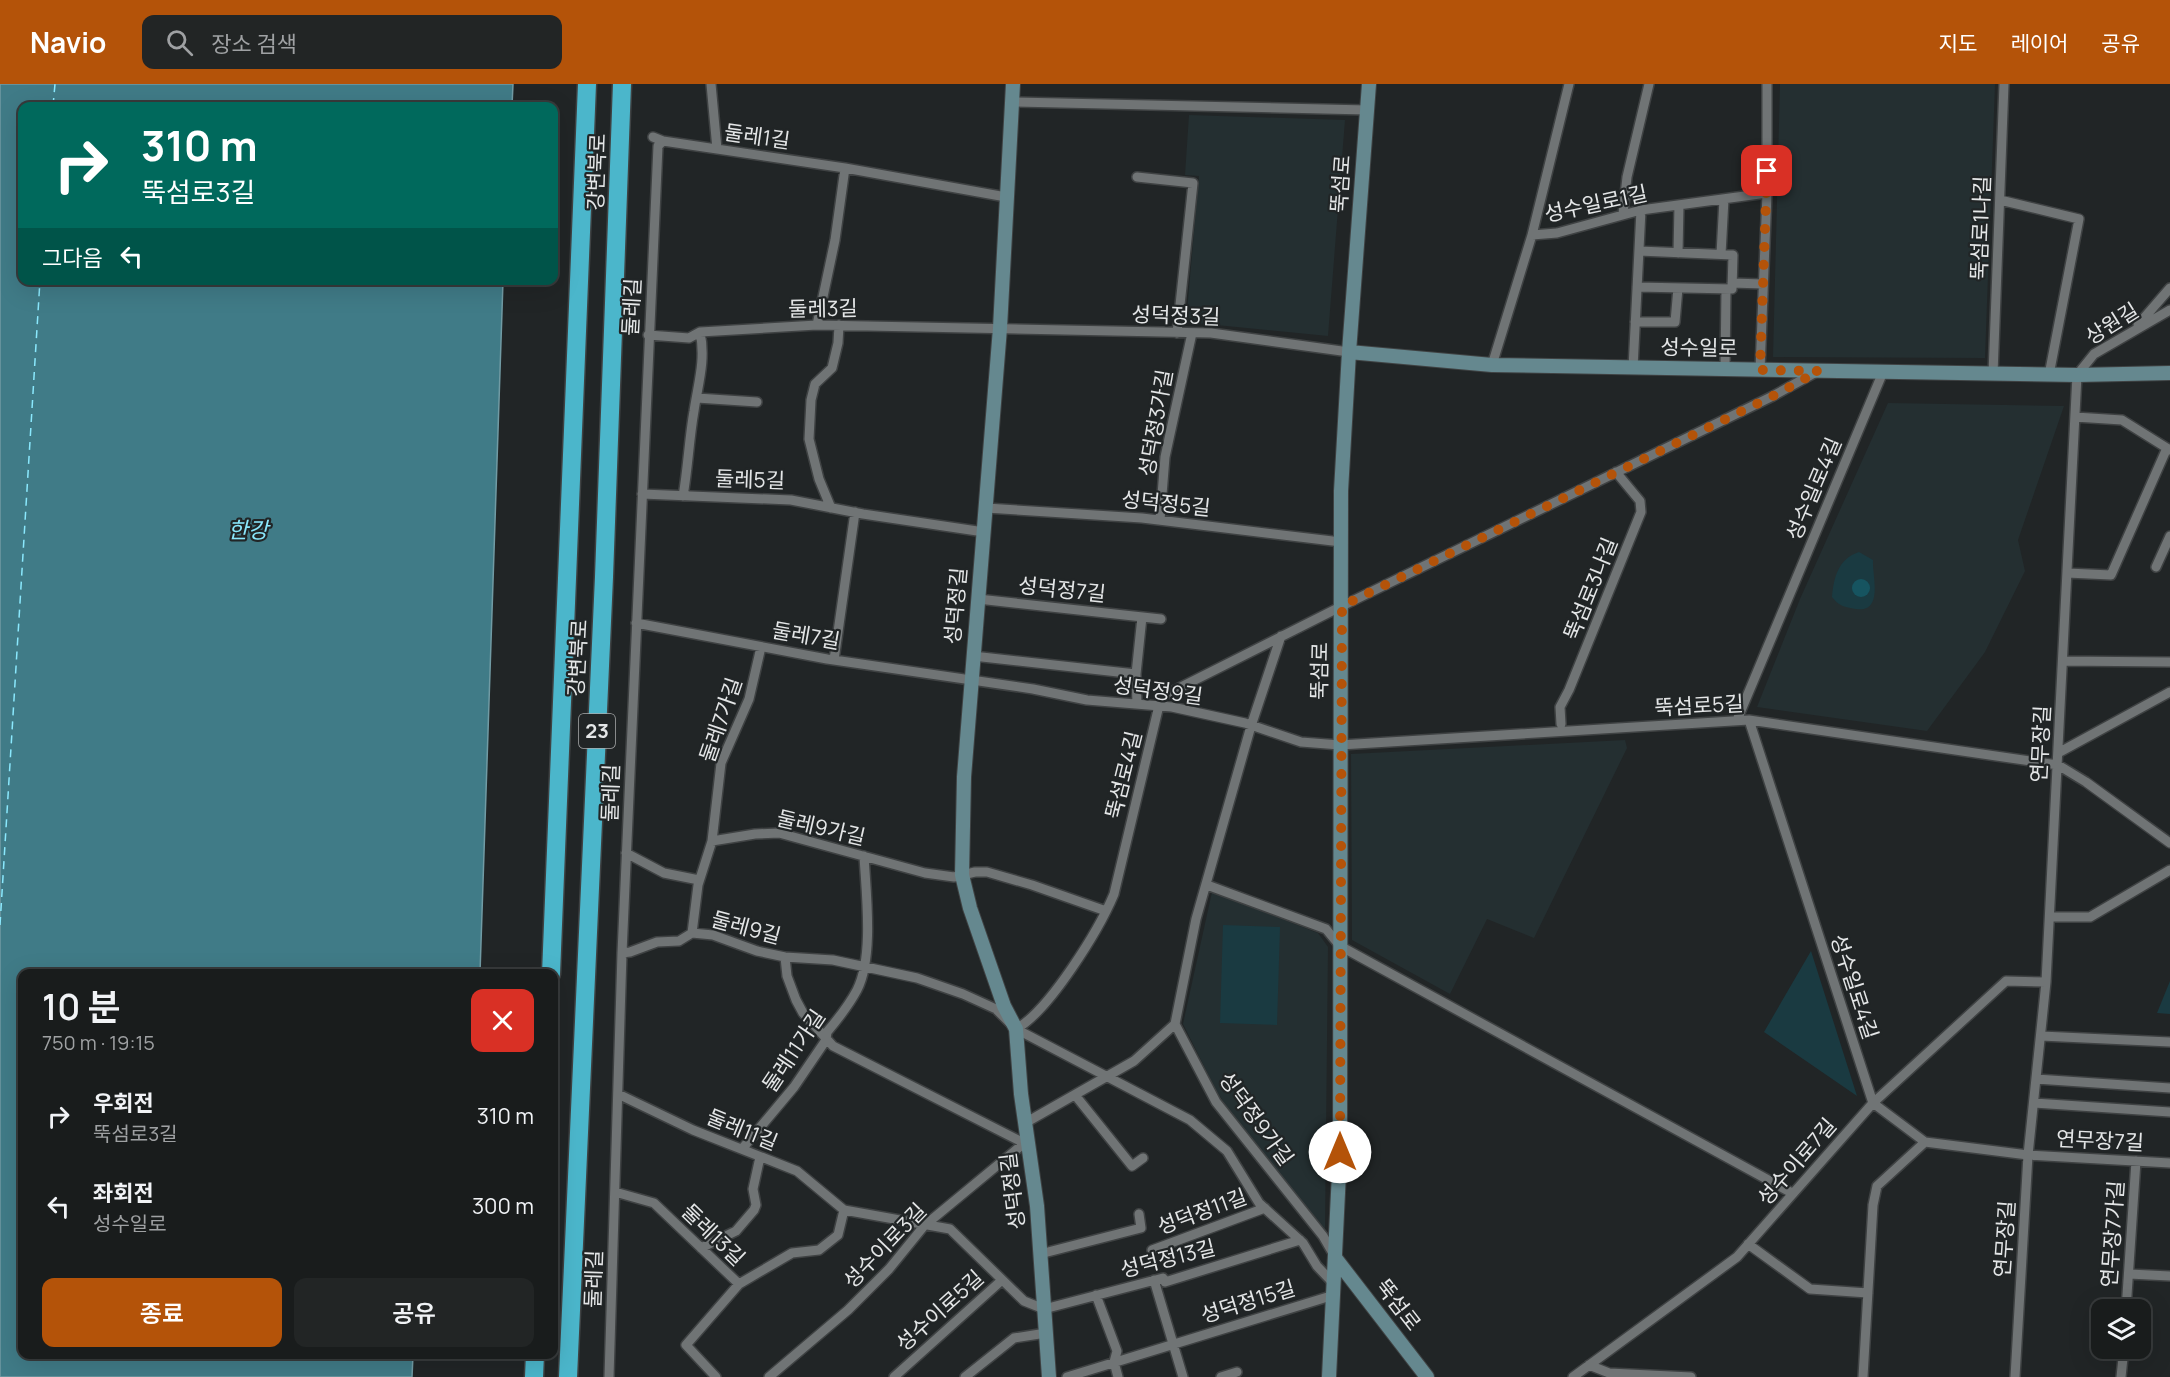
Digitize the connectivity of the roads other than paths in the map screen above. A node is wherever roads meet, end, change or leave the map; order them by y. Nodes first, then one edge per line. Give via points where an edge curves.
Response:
1 (587, 84) edge
2 (622, 84) edge
3 (711, 84) edge
4 (1013, 84) edge
5 (1369, 84) edge
6 (1569, 84) edge
7 (1650, 84) edge
8 (1767, 84) edge
9 (2004, 84) edge
10 (1012, 102) junction
11 (1367, 110) junction
12 (653, 137) dead end
13 (663, 141) junction
14 (717, 149) junction
15 (845, 168) junction
16 (1137, 177) dead end
17 (1767, 193) junction
18 (1006, 197) junction
19 (1724, 199) junction
20 (2000, 200) junction
21 (1679, 205) junction
22 (1641, 210) junction
23 (1623, 214) junction
24 (1532, 235) junction
25 (1639, 251) junction
26 (1678, 253) junction
27 (1721, 254) junction
28 (2170, 280) edge
29 (1763, 285) junction
30 (1729, 286) junction
31 (1637, 287) junction
32 (1678, 288) junction
33 (2168, 291) edge
34 (2170, 310) edge
35 (1635, 322) junction
36 (816, 325) junction
37 (839, 325) junction
38 (1000, 328) junction
39 (700, 332) junction
40 (2131, 332) junction
41 (1177, 333) junction
42 (1192, 333) junction
43 (648, 335) junction
44 (1349, 352) junction
45 (1492, 364) junction
46 (1633, 368) junction
47 (1725, 369) junction
48 (1760, 370) junction
49 (1819, 371) junction
50 (1882, 372) junction
51 (2170, 373) edge
52 (1993, 374) junction
53 (2049, 375) junction
54 (2077, 375) junction
55 (697, 398) junction
56 (757, 402) dead end
57 (2075, 417) junction
58 (2169, 449) edge
59 (1616, 472) junction
60 (642, 494) junction
61 (683, 496) junction
62 (831, 508) junction
63 (986, 508) junction
64 (855, 512) junction
65 (1160, 520) junction
66 (984, 532) junction
67 (2170, 536) edge
68 (1341, 542) junction
69 (2156, 567) dead end
70 (2067, 573) junction
71 (978, 599) junction
72 (1342, 606) junction
73 (1143, 617) junction
74 (1161, 619) dead end
75 (636, 623) junction
76 (1281, 636) junction
77 (761, 647) junction
78 (973, 656) junction
79 (834, 660) junction
80 (2063, 661) junction
81 (2170, 662) edge
82 (1136, 674) junction
83 (970, 680) junction
84 (2170, 692) edge
85 (1137, 705) junction
86 (1160, 706) junction
87 (1737, 720) junction
88 (1749, 720) junction
89 (1561, 723) dead end
90 (1251, 726) junction
91 (1340, 745) junction
92 (2058, 753) junction
93 (2058, 765) junction
94 (712, 841) junction
95 (2170, 843) edge
96 (626, 853) junction
97 (864, 856) junction
98 (2170, 870) edge
99 (962, 875) junction
100 (699, 880) junction
101 (1207, 885) junction
102 (1106, 911) junction
103 (2050, 917) junction
104 (692, 933) junction
105 (1340, 946) junction
106 (622, 953) junction
107 (785, 957) junction
108 (865, 966) junction
109 (551, 969) edge
110 (2046, 982) junction
111 (1174, 1024) junction
112 (1016, 1029) junction
113 (2041, 1036) junction
114 (826, 1040) junction
115 (2170, 1042) edge
116 (1107, 1076) junction
117 (2036, 1079) junction
118 (2170, 1088) edge
119 (618, 1094) junction
120 (1075, 1095) junction
121 (1873, 1103) junction
122 (2034, 1103) junction
123 (2170, 1112) edge
124 (1025, 1123) junction
125 (1026, 1142) junction
126 (1925, 1142) junction
127 (742, 1149) junction
128 (2028, 1155) junction
129 (760, 1157) junction
130 (1143, 1158) dead end
131 (2136, 1161) junction
132 (2170, 1163) edge
133 (615, 1192) junction
134 (1792, 1194) junction
135 (1264, 1208) junction
136 (844, 1210) junction
137 (1139, 1214) dead end
138 (924, 1226) junction
139 (1300, 1240) junction
140 (1748, 1244) junction
141 (701, 1248) junction
142 (1152, 1250) dead end
143 (1040, 1254) junction
144 (1336, 1259) junction
145 (2129, 1274) junction
146 (2170, 1276) edge
147 (1002, 1280) junction
148 (1154, 1280) junction
149 (739, 1284) junction
150 (1334, 1290) junction
151 (1868, 1293) junction
152 (1096, 1295) junction
153 (2128, 1299) edge
154 (1044, 1309) junction
155 (1046, 1333) junction
156 (1173, 1344) junction
157 (535, 1359) edge
158 (2123, 1359) edge
159 (1114, 1362) junction
160 (1589, 1365) junction
161 (903, 1369) junction
162 (1237, 1372) dead end
163 (534, 1377) edge
164 (568, 1377) edge
165 (609, 1377) edge
166 (716, 1377) edge
167 (768, 1377) edge
168 (894, 1377) edge
169 (909, 1377) edge
170 (965, 1377) edge
171 (1049, 1377) edge
172 (1067, 1377) edge
173 (1118, 1377) edge
174 (1183, 1377) edge
175 (1221, 1377) edge
176 (1329, 1377) edge
177 (1427, 1377) edge
178 (1573, 1377) edge
179 (1691, 1377) edge
180 (1863, 1377) edge
181 (2015, 1377) edge
182 (2121, 1377) edge

1 - 109 highway, 강변북로 / 23
2 - 164 highway, 강변북로 / 23
3 - 14 street
4 - 10 street, 성덕정길
5 - 11 street, 뚝섬로
6 - 24 street
7 - 23 street via 1627,177
8 - 17 street
9 - 20 street, 뚝섬로1나길
10 - 11 street
10 - 18 street, 성덕정길
11 - 44 street, 뚝섬로
12 - 13 street, 둘레1길
13 - 14 street, 둘레1길
13 - 43 street, 둘레길 via 658,146
14 - 15 street, 둘레1길
15 - 18 street, 둘레1길
15 - 36 street via 835,240
16 - 41 street via 1193,183
17 - 19 street, 성수일로1길
17 - 29 street
18 - 38 street, 성덕정길
19 - 21 street, 성수일로1길
19 - 27 street
20 - 52 street, 뚝섬로1나길
20 - 53 street via 2079,219
21 - 22 street, 성수일로1길
21 - 26 street
22 - 23 street, 성수일로1길
22 - 25 street
23 - 24 street, 성수일로1길 via 1557,233
24 - 45 street, 성수일로1길
25 - 26 street
25 - 31 street
26 - 27 street
27 - 30 street via 1733,255
28 - 33 street
29 - 30 street
29 - 48 street
30 - 32 street
30 - 47 street
31 - 32 street
31 - 35 street
32 - 35 street via 1675,322
33 - 40 street
34 - 40 street, 상원길
35 - 46 street
36 - 37 street, 둘레3길
36 - 39 street, 둘레3길
37 - 38 street, 둘레3길
37 - 62 street via 832,368 815,384 808,439
38 - 41 street, 성덕정3길
38 - 63 street, 성덕정길
39 - 43 street, 둘레3길 via 689,338
39 - 55 street via 702,356
40 - 54 street, 상원길 via 2094,354
41 - 42 street, 성덕정3길
42 - 44 street, 성덕정3길
42 - 65 street, 성덕정3가길 via 1165,457
43 - 60 street, 둘레길
44 - 45 street, 성수일로
44 - 68 street, 뚝섬로
45 - 46 street, 성수일로
46 - 47 street, 성수일로
47 - 48 street, 성수일로
48 - 49 street, 성수일로
49 - 50 street, 성수일로
49 - 59 street, 뚝섬로4길
50 - 52 street, 성수일로
50 - 87 street, 성수일로4길
51 - 54 street, 성수일로
52 - 53 street, 성수일로
53 - 54 street, 성수일로
54 - 57 street, 연무장길
55 - 56 street
55 - 61 street
57 - 58 street via 2122,420
57 - 70 street, 연무장길
58 - 70 street via 2111,575
59 - 72 street, 뚝섬로4길
59 - 89 street, 뚝섬로3나길 via 1640,501 1641,512 1560,707
60 - 61 street, 둘레5길
60 - 75 street, 둘레길
61 - 62 street, 둘레5길 via 791,500
62 - 64 street, 둘레5길
63 - 65 street, 성덕정5길
63 - 66 street, 성덕정길
64 - 66 street, 둘레5길
64 - 79 street
65 - 68 street, 성덕정5길
66 - 71 street, 성덕정길
67 - 69 street
68 - 72 street, 뚝섬로
70 - 80 street, 연무장길
71 - 73 street, 성덕정7길
71 - 78 street, 성덕정길
72 - 76 street, 뚝섬로4길
72 - 91 street, 뚝섬로
73 - 74 street, 성덕정7길
73 - 82 street
75 - 77 street, 둘레7길
75 - 96 street, 둘레길
76 - 86 street, 뚝섬로4길 via 1161,697
76 - 90 street
77 - 79 street, 둘레7길
77 - 94 street, 둘레7가길 via 749,699 721,763
78 - 82 street
78 - 83 street, 성덕정길
79 - 83 street, 둘레7길
80 - 81 street
80 - 92 street, 연무장길
82 - 85 street
83 - 85 street, 성덕정9길
83 - 99 street, 성덕정길
84 - 92 street
85 - 86 street, 성덕정9길
86 - 90 street, 성덕정9길
86 - 102 street, 뚝섬로4길 via 1114,894
87 - 88 street, 뚝섬로5길
87 - 91 street, 뚝섬로5길
88 - 93 street, 뚝섬로5길
88 - 121 street, 성수일로4길
90 - 91 street, 성덕정9길 via 1301,742
90 - 101 street
91 - 105 street, 뚝섬로
92 - 93 street, 연무장길
93 - 95 street
93 - 103 street, 연무장길
94 - 97 street, 둘레9가길 via 772,832
94 - 100 street
96 - 100 street via 664,873
96 - 106 street, 둘레길
97 - 99 street, 둘레9가길 via 944,877
97 - 108 street
98 - 103 street via 2090,917
99 - 102 street, 둘레9가길 via 987,872
99 - 112 street, 성덕정길 via 1004,1006
100 - 104 street
101 - 105 street via 1326,930
101 - 111 street
102 - 112 street, 뚝섬로4길 via 1074,964 1044,1003
103 - 110 street, 연무장길
104 - 106 street, 둘레9길 via 679,941 657,942
104 - 107 street, 둘레9길
105 - 134 street
105 - 144 street, 뚝섬로
106 - 119 street, 둘레길
107 - 108 street, 둘레9길
107 - 114 street via 796,1000
108 - 112 street, 둘레9길 via 963,994 996,1009
108 - 114 street, 둘레11가길 via 857,989 827,1032
110 - 113 street, 연무장길
110 - 121 street, 성수이로7길 via 2006,981
111 - 116 street via 1134,1061
111 - 144 street, 성덕정9가길 via 1216,1102 1323,1236
112 - 116 street, 성덕정11길
112 - 124 street, 성덕정길
113 - 115 street
113 - 117 street, 연무장길
114 - 125 street via 855,1059
114 - 127 street, 둘레11가길 via 794,1087
116 - 120 street, 성덕정길
116 - 135 street, 성덕정11길 via 1190,1120 1227,1152
117 - 118 street
117 - 122 street, 연무장길
119 - 127 street, 둘레11길
119 - 133 street, 둘레길
120 - 124 street, 성덕정길
120 - 130 street via 1132,1166
121 - 126 street
121 - 134 street, 성수이로7길
122 - 123 street
122 - 128 street, 연무장길
124 - 125 street, 성덕정길
125 - 138 street, 성수이로3길
125 - 143 street, 성덕정길
126 - 128 street
126 - 151 street via 1877,1186
127 - 129 street, 둘레11길
128 - 131 street, 연무장7길
128 - 181 street, 연무장길
129 - 136 street, 둘레11길 via 797,1171
129 - 141 street via 753,1189 754,1210 736,1231
131 - 132 street, 연무장7길
131 - 145 street, 연무장7가길
133 - 141 street, 둘레13길 via 654,1203
133 - 165 street, 둘레길
134 - 140 street, 성수이로7길
135 - 139 street, 성덕정11길
135 - 142 street, 성덕정11길
136 - 138 street, 둘레11길
136 - 149 street via 838,1235 819,1250 792,1253
137 - 143 street, 성덕정길 via 1141,1227
138 - 147 street, 둘레11길 via 950,1229
138 - 167 street, 성수이로3길 via 848,1310
139 - 148 street, 성덕정13길 via 1165,1282 1163,1278
139 - 150 street, 성덕정11길
140 - 151 street via 1810,1289
140 - 160 street, 성수이로7길 via 1737,1257
141 - 149 street, 둘레13길
143 - 154 street, 성덕정길
144 - 150 street, 뚝섬로
144 - 177 street, 뚝섬로
145 - 146 street
145 - 153 street, 연무장7가길
147 - 154 street, 둘레11길 via 1024,1301
147 - 161 street, 성수이로5길
148 - 152 street, 성덕정13길
148 - 156 street
149 - 166 street, 둘레13길 via 686,1345
150 - 156 street, 성덕정15길
150 - 176 street, 뚝섬로
151 - 180 street
152 - 154 street, 성덕정13길
152 - 159 street via 1117,1351
154 - 155 street, 성덕정길
155 - 170 street via 1014,1338
155 - 171 street, 성덕정길
156 - 159 street, 성덕정15길
156 - 174 street
157 - 163 highway
158 - 182 street
159 - 172 street, 성덕정15길
159 - 173 street
160 - 178 street, 성수이로7길
160 - 179 street via 1610,1373
161 - 168 street, 성수이로5길
161 - 169 street, 성수이로5길
162 - 175 street

